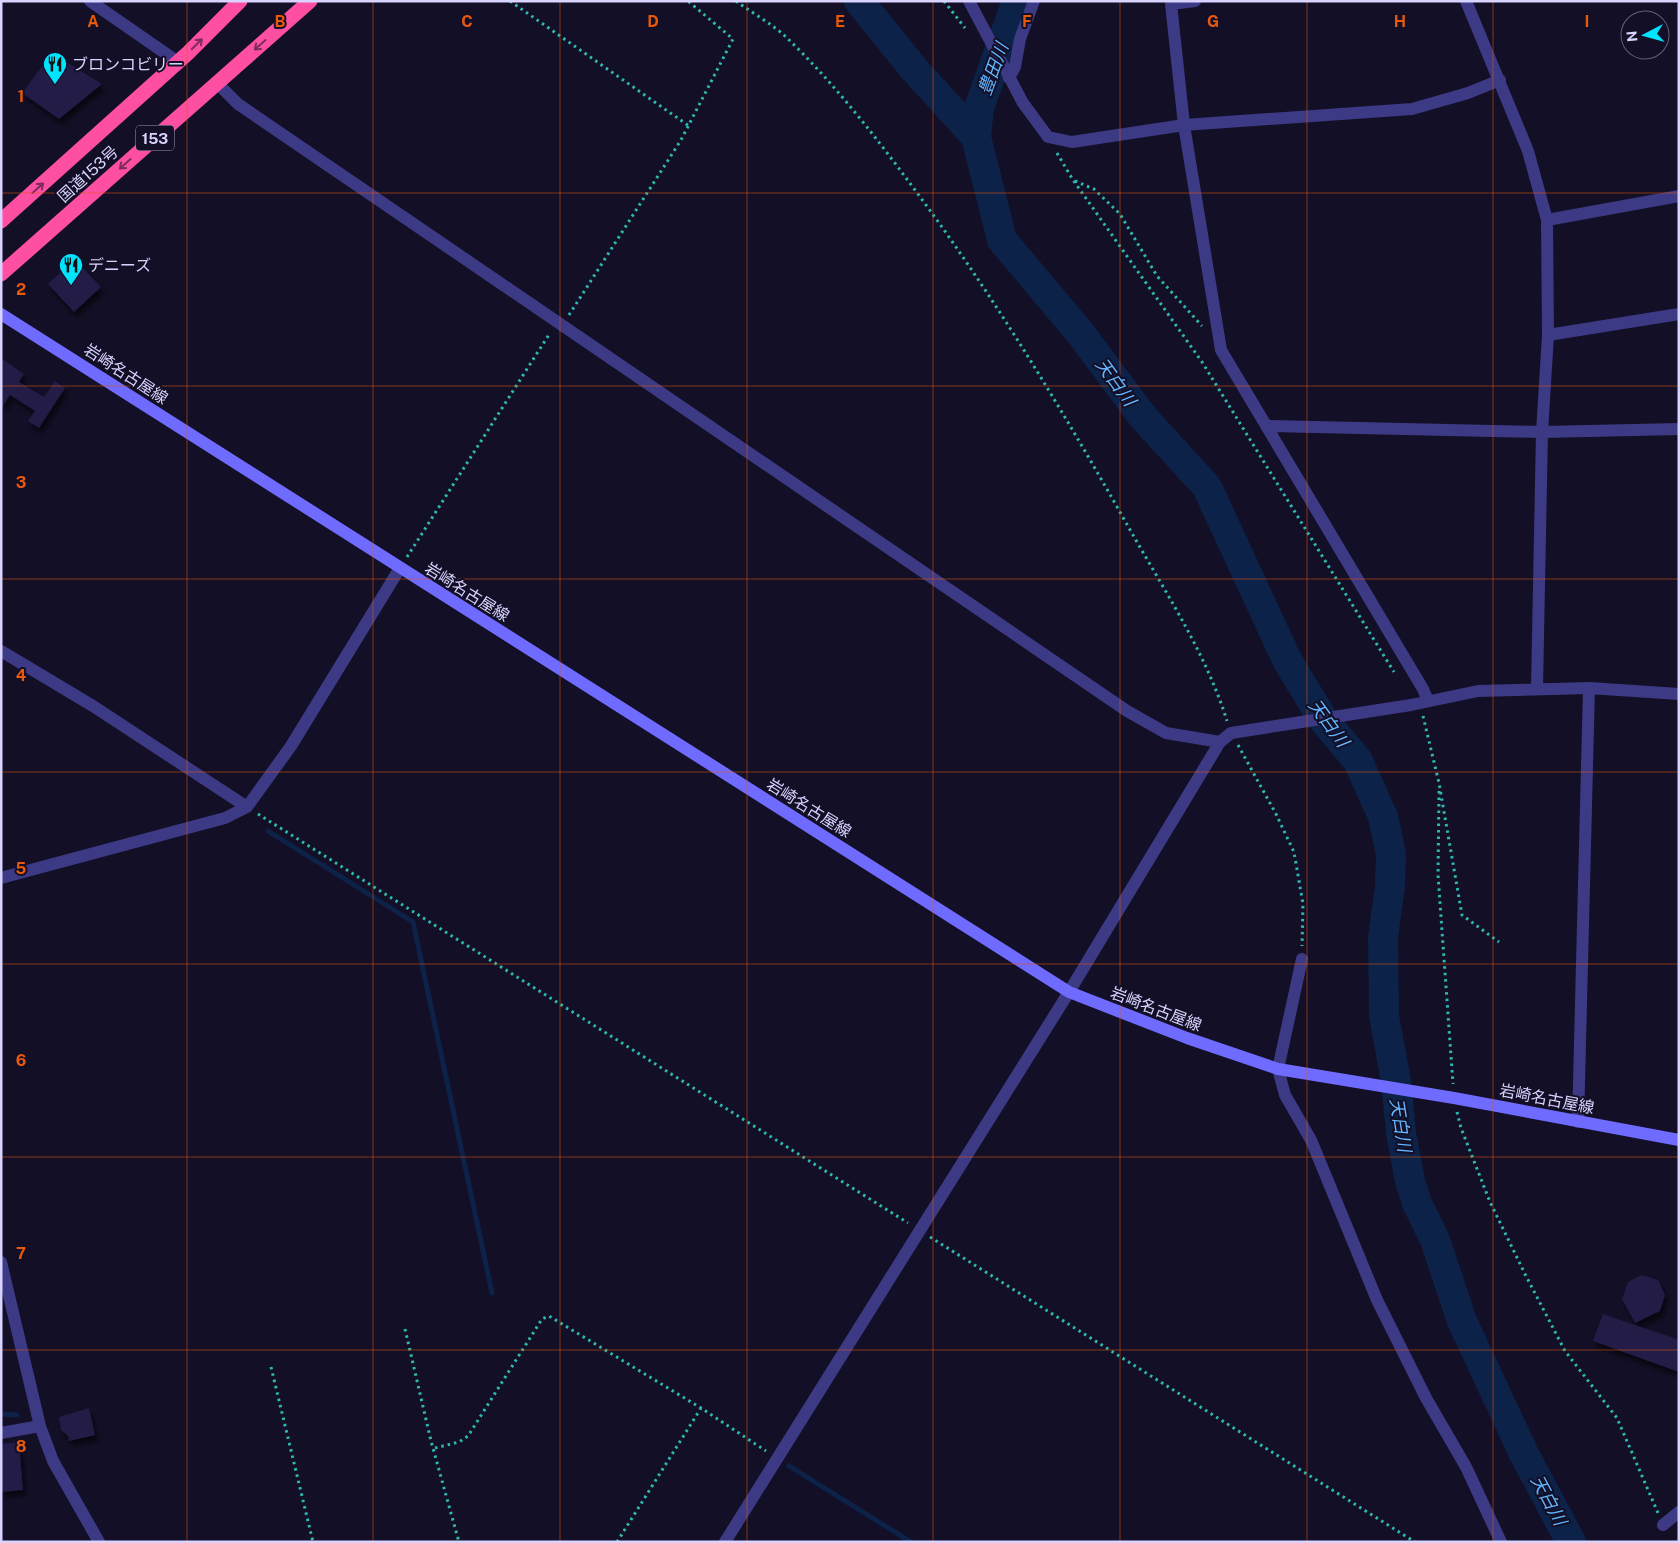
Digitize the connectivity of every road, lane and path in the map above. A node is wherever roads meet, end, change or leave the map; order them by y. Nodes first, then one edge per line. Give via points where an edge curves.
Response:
1 (90, 1) edge
2 (240, 1) edge
3 (310, 1) edge
4 (510, 1) edge
5 (688, 1) edge
6 (736, 1) edge
7 (969, 1) edge
8 (1034, 1) edge
9 (1194, 1) edge
10 (1466, 1) edge
11 (178, 62) junction
12 (1008, 75) junction
13 (1500, 80) junction
14 (217, 83) junction
15 (689, 126) junction
16 (1184, 126) junction
17 (1048, 137) junction
18 (1073, 180) junction
19 (1679, 196) edge
20 (1547, 220) junction
21 (1, 221) edge
22 (1, 274) edge
23 (1, 314) edge
24 (1679, 314) edge
25 (559, 324) junction
26 (1548, 334) junction
27 (1218, 335) junction
28 (1267, 426) junction
29 (1679, 429) edge
30 (1542, 432) junction
31 (400, 568) junction
32 (1, 651) edge
33 (1397, 675) dead end
34 (1537, 688) junction
35 (1589, 688) junction
36 (1679, 694) edge
37 (1420, 703) junction
38 (1236, 732) junction
39 (1220, 742) junction
40 (1439, 783) junction
41 (246, 807) junction
42 (1, 878) edge
43 (1499, 942) dead end
44 (1302, 959) joint
45 (1446, 986) dead end
46 (1069, 992) junction
47 (1278, 1069) junction
48 (1578, 1122) junction
49 (1679, 1140) edge
50 (1490, 1202) dead end
51 (920, 1230) junction
52 (1, 1262) edge
53 (406, 1329) dead end
54 (271, 1367) dead end
55 (701, 1408) junction
56 (40, 1426) junction
57 (1, 1432) edge
58 (435, 1448) junction
59 (777, 1459) junction
60 (1679, 1512) edge
61 (1663, 1525) joint
62 (100, 1542) edge
63 (313, 1542) edge
64 (459, 1542) edge
65 (617, 1542) edge
66 (725, 1542) edge
67 (1414, 1542) edge
68 (1501, 1542) edge

1 - 11 street
11 -> 2 highway, 国道153号 / 153
3 -> 14 highway, 国道153号 / 153
4 - 15 path
5 - 15 path via 733,39
6 - 38 path via 784,35 803,55 880,143 948,234 1103,481 1183,624
7 - 12 street
8 - 12 street via 1020,39 1015,67
9 - 16 street via 1171,4
10 - 13 street
21 -> 11 highway, 国道153号 / 153
12 - 17 street via 1023,103
13 - 16 street via 1412,109
13 - 20 street via 1528,151
14 -> 22 highway, 国道153号 / 153
14 - 25 street via 238,104
15 - 25 path via 574,310
16 - 17 street via 1072,142
16 - 27 street
17 - 18 path
18 - 27 path via 1094,189 1120,214 1157,276 1199,324
18 - 33 path via 1202,362
19 - 20 street
20 - 26 street
23 - 31 main road, 岩崎名古屋線
24 - 26 street
25 - 31 path via 545,338
25 - 39 street via 1127,711 1166,734
26 - 30 street
27 - 28 street via 1221,350
28 - 30 street
28 - 37 street via 1424,689
29 - 30 street
30 - 34 street
31 - 41 street via 291,746
31 - 46 main road, 岩崎名古屋線
32 - 41 street via 93,706
34 - 35 street
34 - 37 street via 1478,691
35 - 36 street
35 - 48 street
37 - 38 street
37 - 40 path
38 - 39 street
38 - 44 path via 1294,852 1303,904
39 - 46 street
40 - 43 path via 1462,915
40 - 45 path via 1438,875
41 - 42 street via 225,818
41 - 51 path
44 - 47 street
46 - 47 main road, 岩崎名古屋線
46 - 51 street
47 - 48 main road, 岩崎名古屋線
47 - 68 street via 1284,1095 1311,1140 1377,1300 1426,1398 1466,1468
48 - 49 main road, 岩崎名古屋線
50 - 61 path via 1565,1351 1617,1418
51 - 59 street
51 - 67 path
52 - 56 street
53 - 58 path
54 - 63 path
55 - 58 path via 549,1316 542,1319 468,1436 459,1442
55 - 59 path
55 - 65 path
56 - 57 street
56 - 62 street via 52,1461
58 - 64 path
59 - 66 street
60 - 61 street

